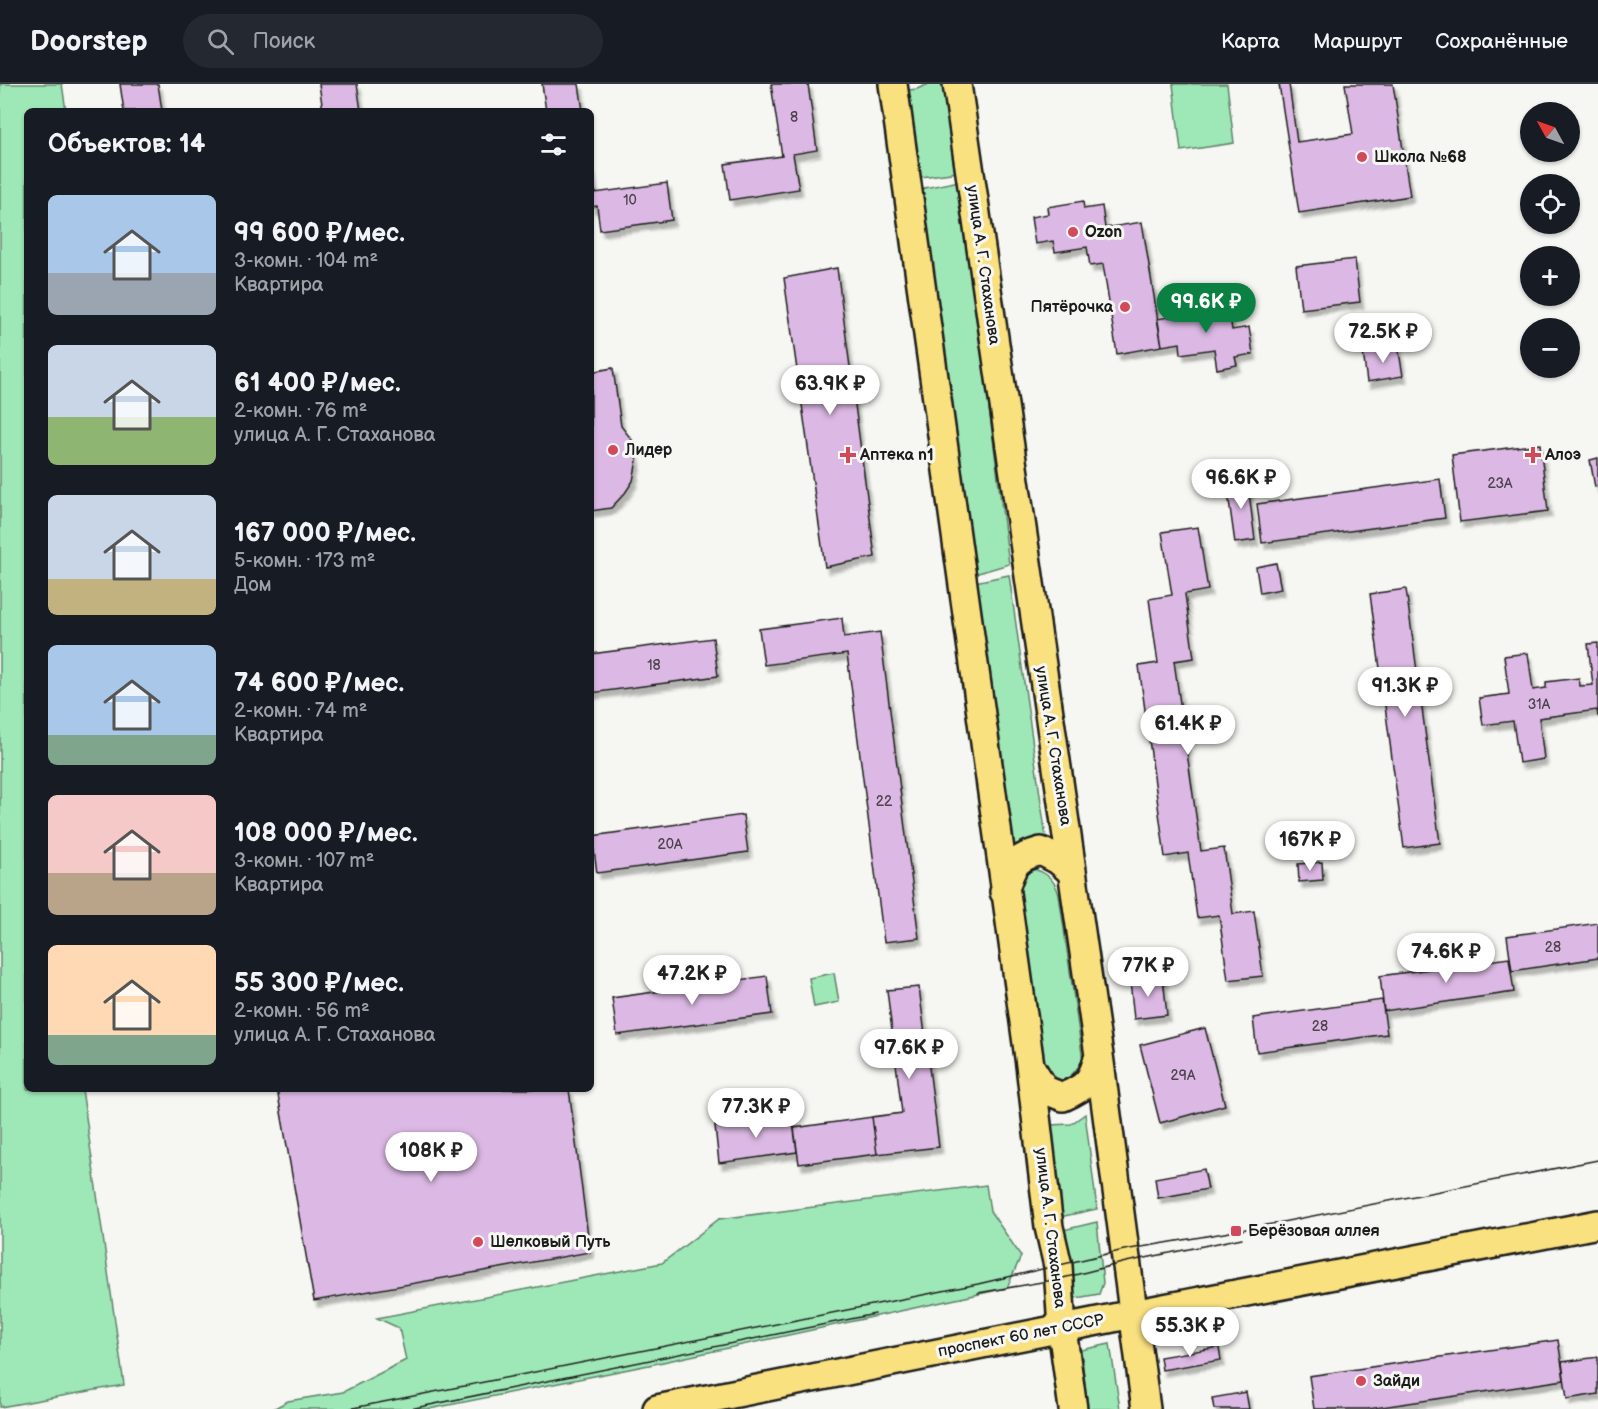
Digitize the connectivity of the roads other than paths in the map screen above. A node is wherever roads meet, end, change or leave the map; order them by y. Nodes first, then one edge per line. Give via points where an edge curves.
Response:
1 (893, 84) edge
2 (957, 84) edge
3 (1072, 872) junction
4 (1004, 892) junction
5 (1099, 1055) junction
6 (1030, 1065) junction
7 (1598, 1224) edge
8 (1134, 1314) junction
9 (1062, 1329) junction
10 (657, 1409) edge
11 (1073, 1409) edge
12 (1146, 1409) edge

1 - 4 main road, улица А. Г. Стаханова
2 - 3 main road, улица А. Г. Стаханова
3 - 4 main road via 1041,851 1024,855 1011,868
3 - 5 main road, улица А. Г. Стаханова
4 - 6 main road, улица А. Г. Стаханова
5 - 6 main road via 1094,1075 1084,1088 1063,1098 1045,1089
5 - 8 main road, улица А. Г. Стаханова
6 - 9 main road, улица А. Г. Стаханова via 1049,1227 1058,1266
7 - 8 main road, проспект 60 лет СССР
8 - 9 main road, проспект 60 лет СССР
8 - 12 main road, улица А. Г. Стаханова
9 - 10 main road, проспект 60 лет СССР
9 - 11 main road, улица А. Г. Стаханова

